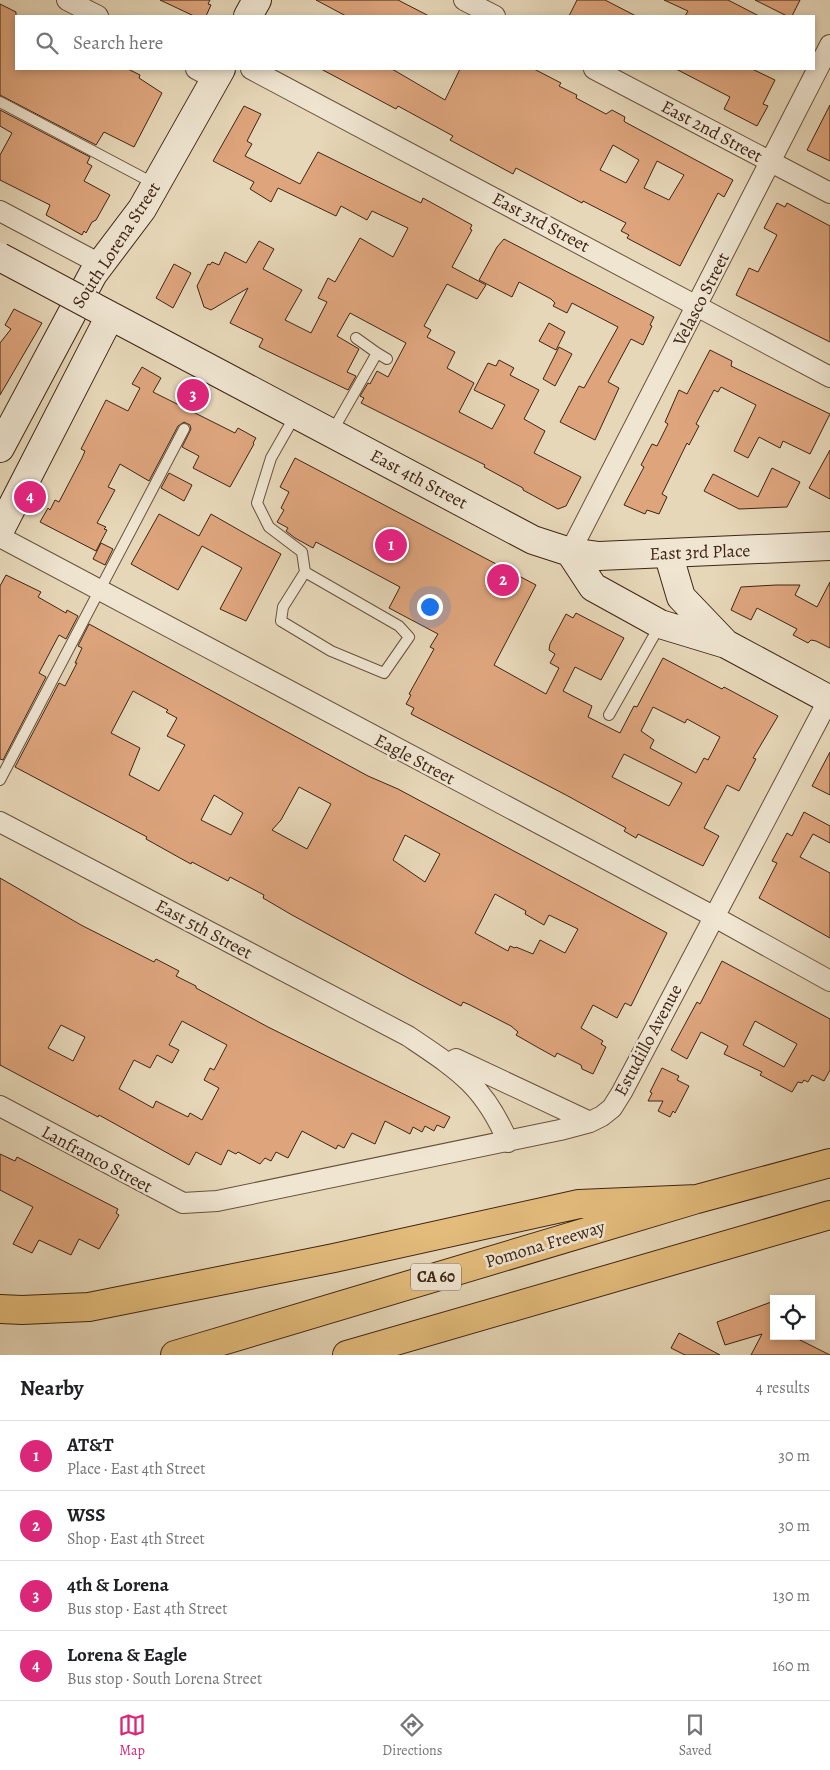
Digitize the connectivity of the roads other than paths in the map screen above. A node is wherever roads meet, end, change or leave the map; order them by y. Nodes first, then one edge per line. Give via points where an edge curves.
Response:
1 (67, 0) edge
2 (257, 0) edge
3 (464, 0) edge
4 (96, 15) edge
5 (249, 15) edge
6 (493, 15) edge
7 (830, 45) edge
8 (253, 70) edge
9 (596, 70) edge
10 (210, 72) edge
11 (0, 102) edge
12 (770, 162) junction
13 (156, 185) junction
14 (830, 193) edge
15 (0, 211) edge
16 (0, 257) edge
17 (100, 264) junction
18 (698, 306) junction
19 (101, 311) junction
20 (356, 338) dead end
21 (377, 354) junction
22 (387, 359) dead end
23 (830, 377) edge
24 (296, 413) junction
25 (184, 429) dead end
26 (332, 432) junction
27 (0, 448) edge
28 (0, 530) edge
29 (0, 537) edge
30 (830, 546) edge
31 (570, 552) junction
32 (668, 553) junction
33 (305, 572) junction
34 (99, 592) junction
35 (660, 624) junction
36 (726, 644) junction
37 (829, 699) edge
38 (609, 715) dead end
39 (0, 780) edge
40 (0, 822) edge
41 (713, 916) junction
42 (830, 981) edge
43 (408, 1036) junction
44 (0, 1106) edge
45 (590, 1122) junction
46 (508, 1142) junction
47 (830, 1163) edge
48 (697, 1199) junction
49 (196, 1203) joint
50 (830, 1215) edge
51 (0, 1309) edge
52 (175, 1355) edge
53 (347, 1355) edge

1 - 4 street
2 - 5 main road
3 - 6 street
7 - 12 street, Velasco Street
8 - 18 street, East 3rd Street
9 - 12 street, East 2nd Street
10 - 13 main road, South Lorena Street
11 - 13 lane
12 - 14 street, East 2nd Street
12 - 18 street, Velasco Street
13 - 17 main road, South Lorena Street
15 - 17 street
16 - 19 main road, East 4th Street, bridge
17 - 27 main road, South Lorena Street
18 - 23 street, East 3rd Street
18 - 31 street, Velasco Street
19 - 24 main road, East 4th Street
19 - 28 main road, South Lorena Street
20 - 21 lane
21 - 22 lane
21 - 26 lane
24 - 26 main road, East 4th Street
24 - 33 lane via 271,458 257,503 269,527 302,552
25 - 34 lane
26 - 31 main road, East 4th Street via 533,540
29 - 34 street, Eagle Street
30 - 32 main road, East 3rd Place
31 - 32 main road, East 3rd Place via 599,556
31 - 35 main road via 593,587
32 - 36 main road via 681,597
33 - 33 lane via 283,607 282,621 332,651 384,674 409,637 399,626
34 - 39 lane
34 - 41 street, Eagle Street
35 - 36 main road
35 - 38 lane
36 - 37 main road
37 - 41 street, Estudillo Avenue
40 - 43 street, East 5th Street
41 - 42 street, Eagle Street
41 - 45 street, Estudillo Avenue via 622,1092 612,1108
43 - 45 street, East 5th Street
43 - 46 street, East 5th Street via 470,1080 498,1118
44 - 49 street, Lanfranco Street via 172,1200
45 - 46 street, Estudillo Avenue
46 - 49 street, Estudillo Avenue via 226,1200
47 - 48 highway, Pomona Freeway / CA 60
48 - 51 highway via 579,1204 89,1307
48 - 52 highway, Pomona Freeway / CA 60
50 - 53 highway

